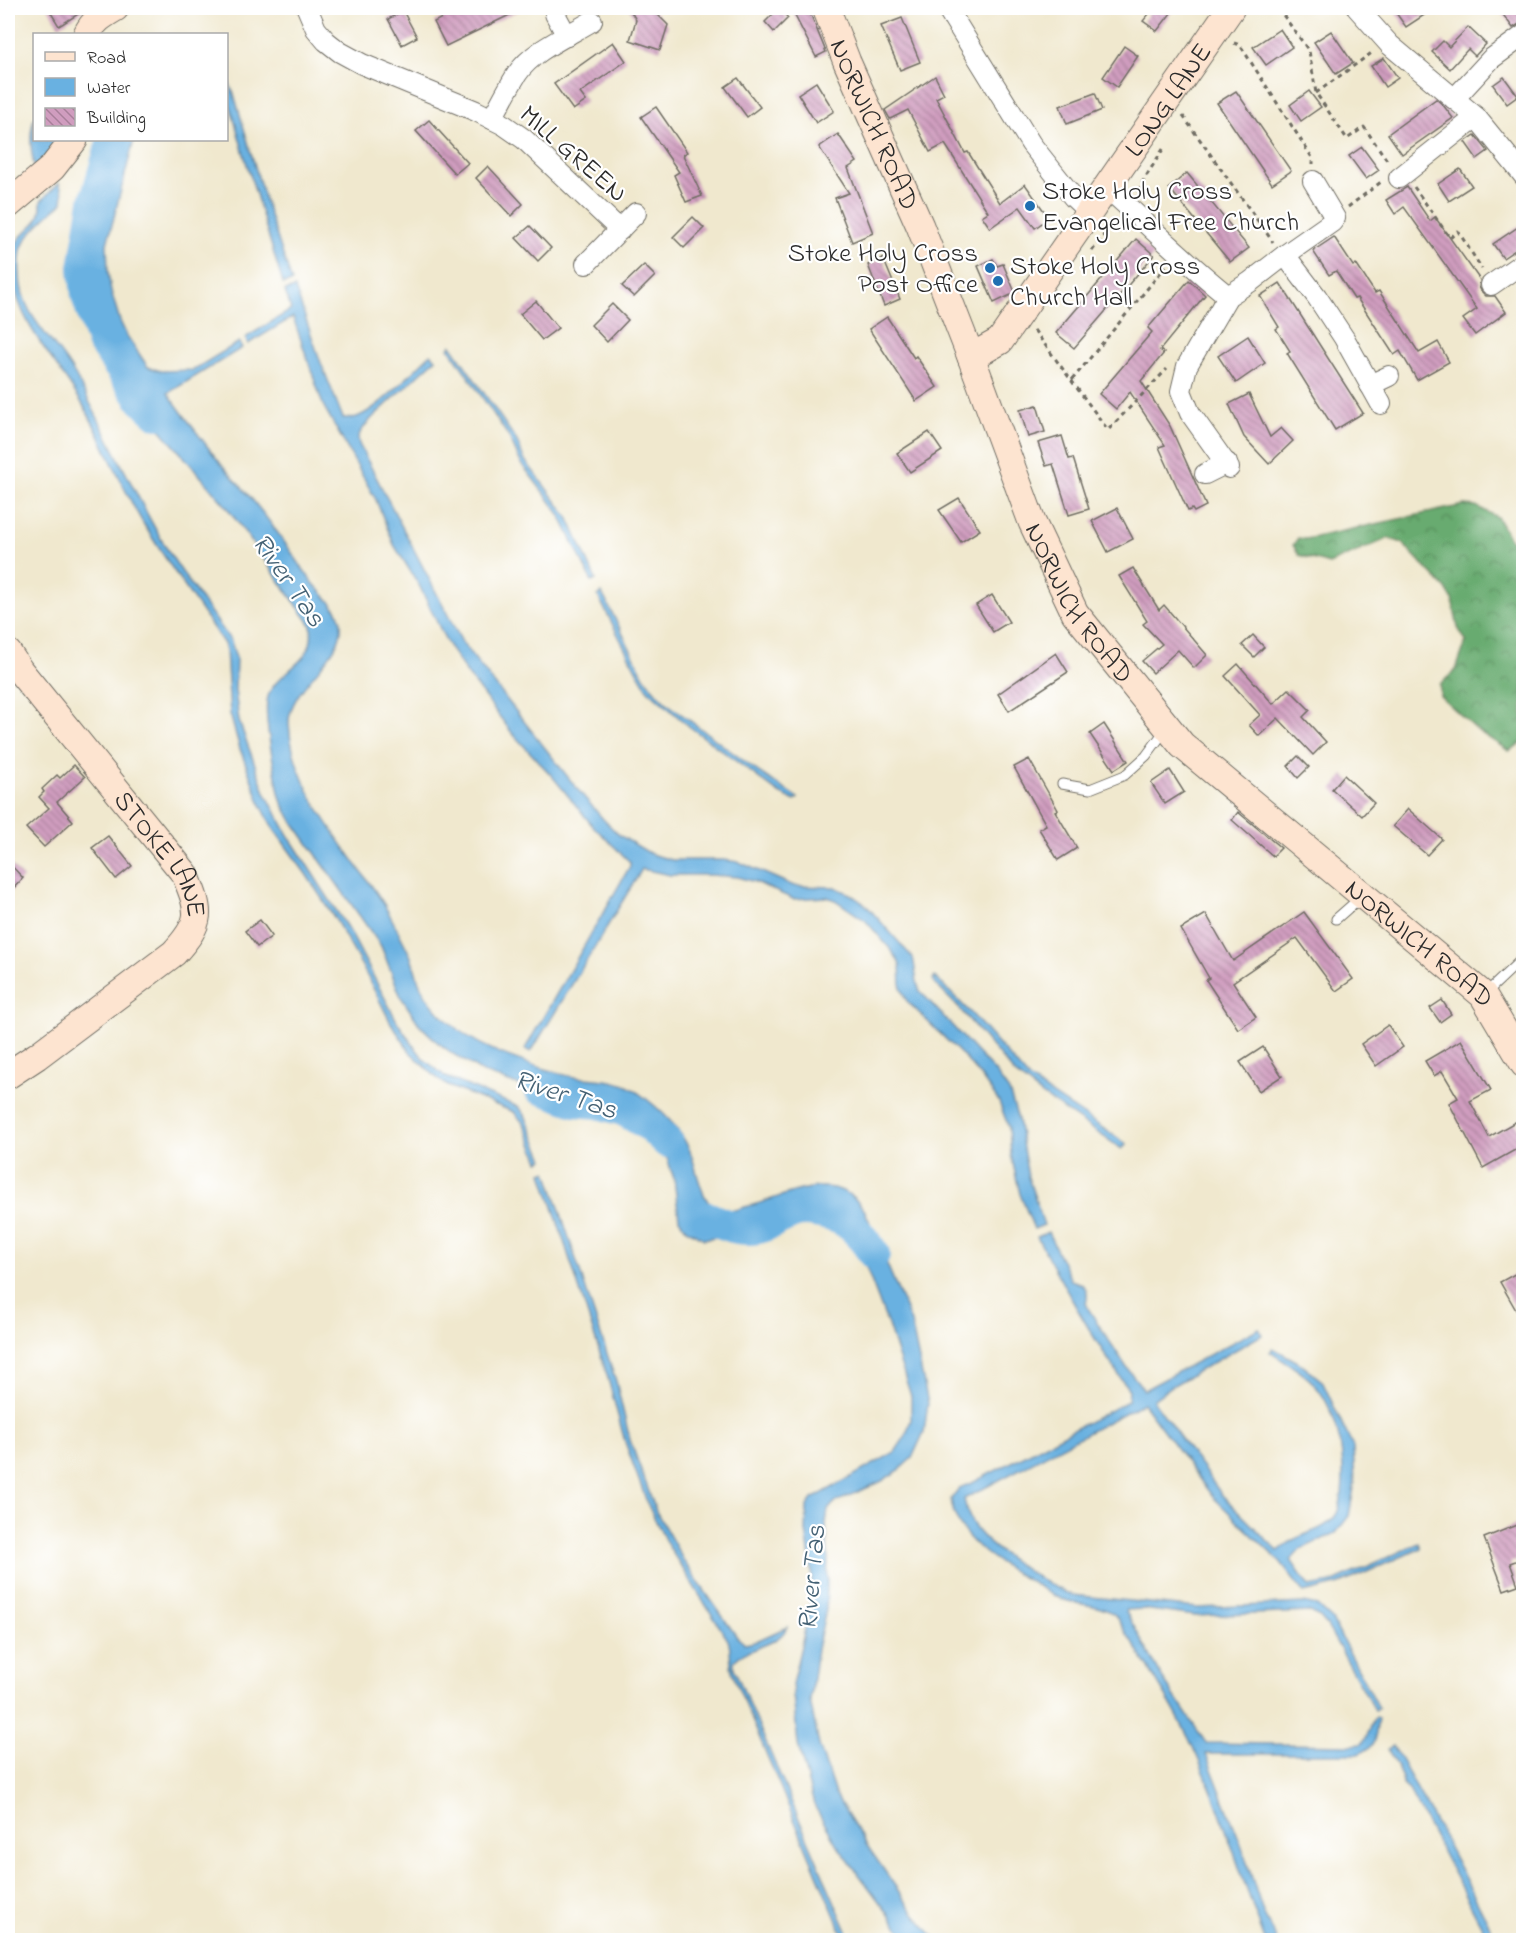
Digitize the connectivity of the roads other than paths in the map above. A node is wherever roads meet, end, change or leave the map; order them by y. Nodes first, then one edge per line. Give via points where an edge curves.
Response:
1 (307, 8) edge
2 (826, 8) edge
3 (947, 8) edge
4 (1231, 8) edge
5 (1357, 8) edge
6 (555, 14) dead end
7 (592, 21) dead end
8 (1524, 35) edge
9 (567, 36) junction
10 (1454, 99) junction
11 (1476, 117) junction
12 (492, 119) junction
13 (71, 143) edge
14 (1399, 174) road end
15 (1524, 176) edge
16 (1313, 181) road end
17 (1106, 187) junction
18 (8, 205) edge
19 (636, 213) dead end
20 (1089, 213) junction
21 (620, 230) junction
22 (1285, 255) junction
23 (1524, 262) edge
24 (586, 264) dead end
25 (1491, 285) road end
26 (1228, 296) junction
27 (971, 357) junction
28 (1389, 376) dead end
29 (1370, 385) junction
30 (1381, 404) dead end
31 (1205, 474) dead end
32 (8, 652) edge
33 (1167, 727) junction
34 (1062, 784) dead end
35 (1363, 896) junction
36 (1336, 919) dead end
37 (1524, 957) edge
38 (1483, 995) junction
39 (1524, 1064) edge
40 (8, 1075) edge

1 - 12 street, MILL GREEN via 316,28 340,52
2 - 27 street, NORWICH ROAD via 920,226
3 - 20 street via 1031,144
4 - 17 street, LONG LANE
5 - 10 street via 1387,42
6 - 9 street
7 - 9 street, MILL GREEN
8 - 10 street via 1491,59
9 - 12 street, MILL GREEN via 517,73
10 - 11 street
11 - 14 street
11 - 15 street
12 - 21 street, MILL GREEN via 524,140
13 - 18 street via 52,168
16 - 22 street via 1335,218
17 - 20 street, LONG LANE
17 - 26 street
19 - 21 street, MILL GREEN
20 - 27 street, LONG LANE via 1000,341
21 - 24 street, MILL GREEN
22 - 26 street
22 - 29 street via 1333,322
23 - 25 street
26 - 31 street via 1187,366 1181,391 1190,412 1228,466
27 - 33 street, NORWICH ROAD via 1032,522 1075,613
28 - 29 street
29 - 30 street
32 - 40 street, STOKE LANE via 185,874 196,902 196,922 174,953
33 - 34 lane via 1146,756 1125,775 1090,789
33 - 35 street, NORWICH ROAD via 1182,745
35 - 36 lane
35 - 38 street, NORWICH ROAD
37 - 38 lane
38 - 39 street, NORWICH ROAD

